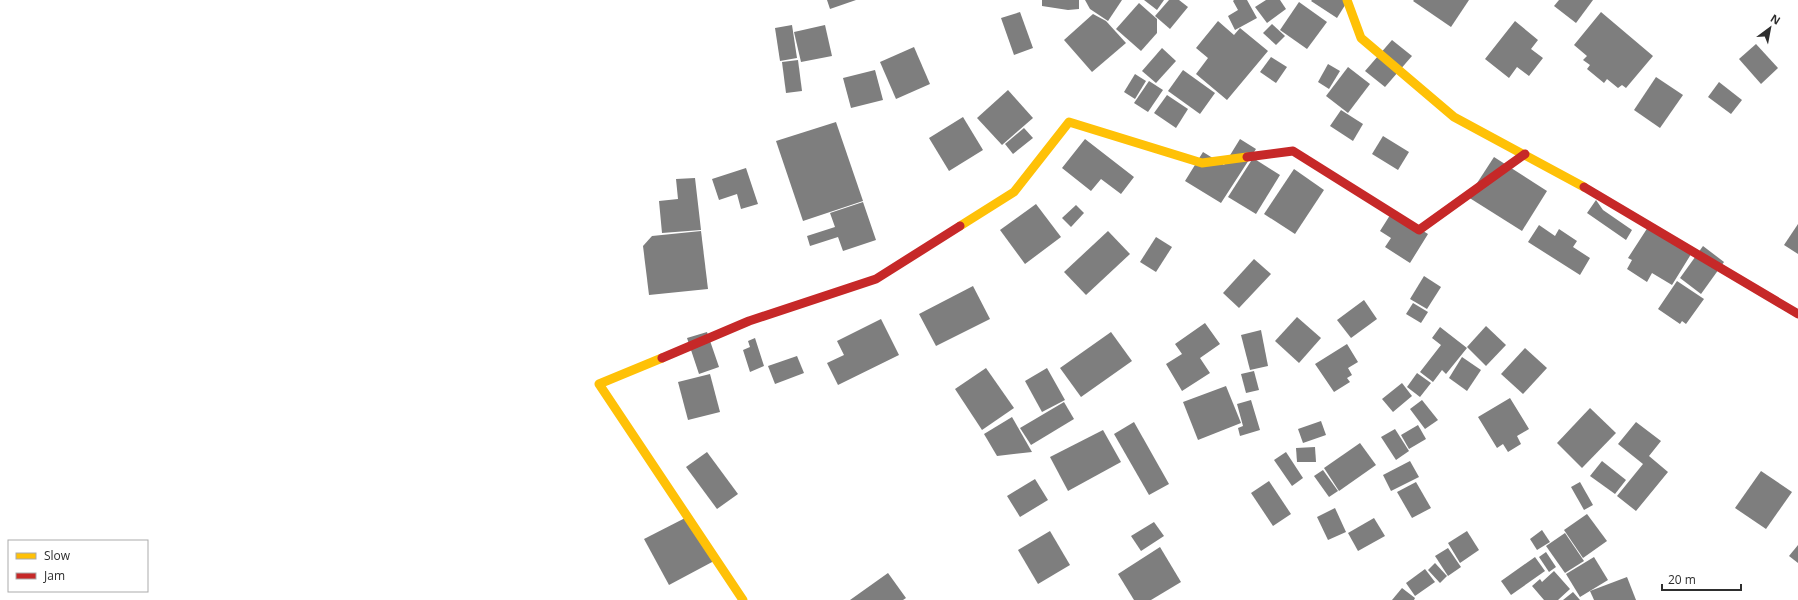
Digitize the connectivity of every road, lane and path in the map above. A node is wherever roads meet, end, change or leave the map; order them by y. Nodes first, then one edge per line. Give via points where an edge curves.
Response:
1 (1347, 0) edge
2 (1525, 154) junction
3 (1798, 314) edge
4 (742, 600) edge

1 - 2 street via 1360,38 1454,117
2 - 3 street
2 - 4 street via 1419,230 1293,152 1202,163 1069,122 1014,192 876,279 749,321 599,384

